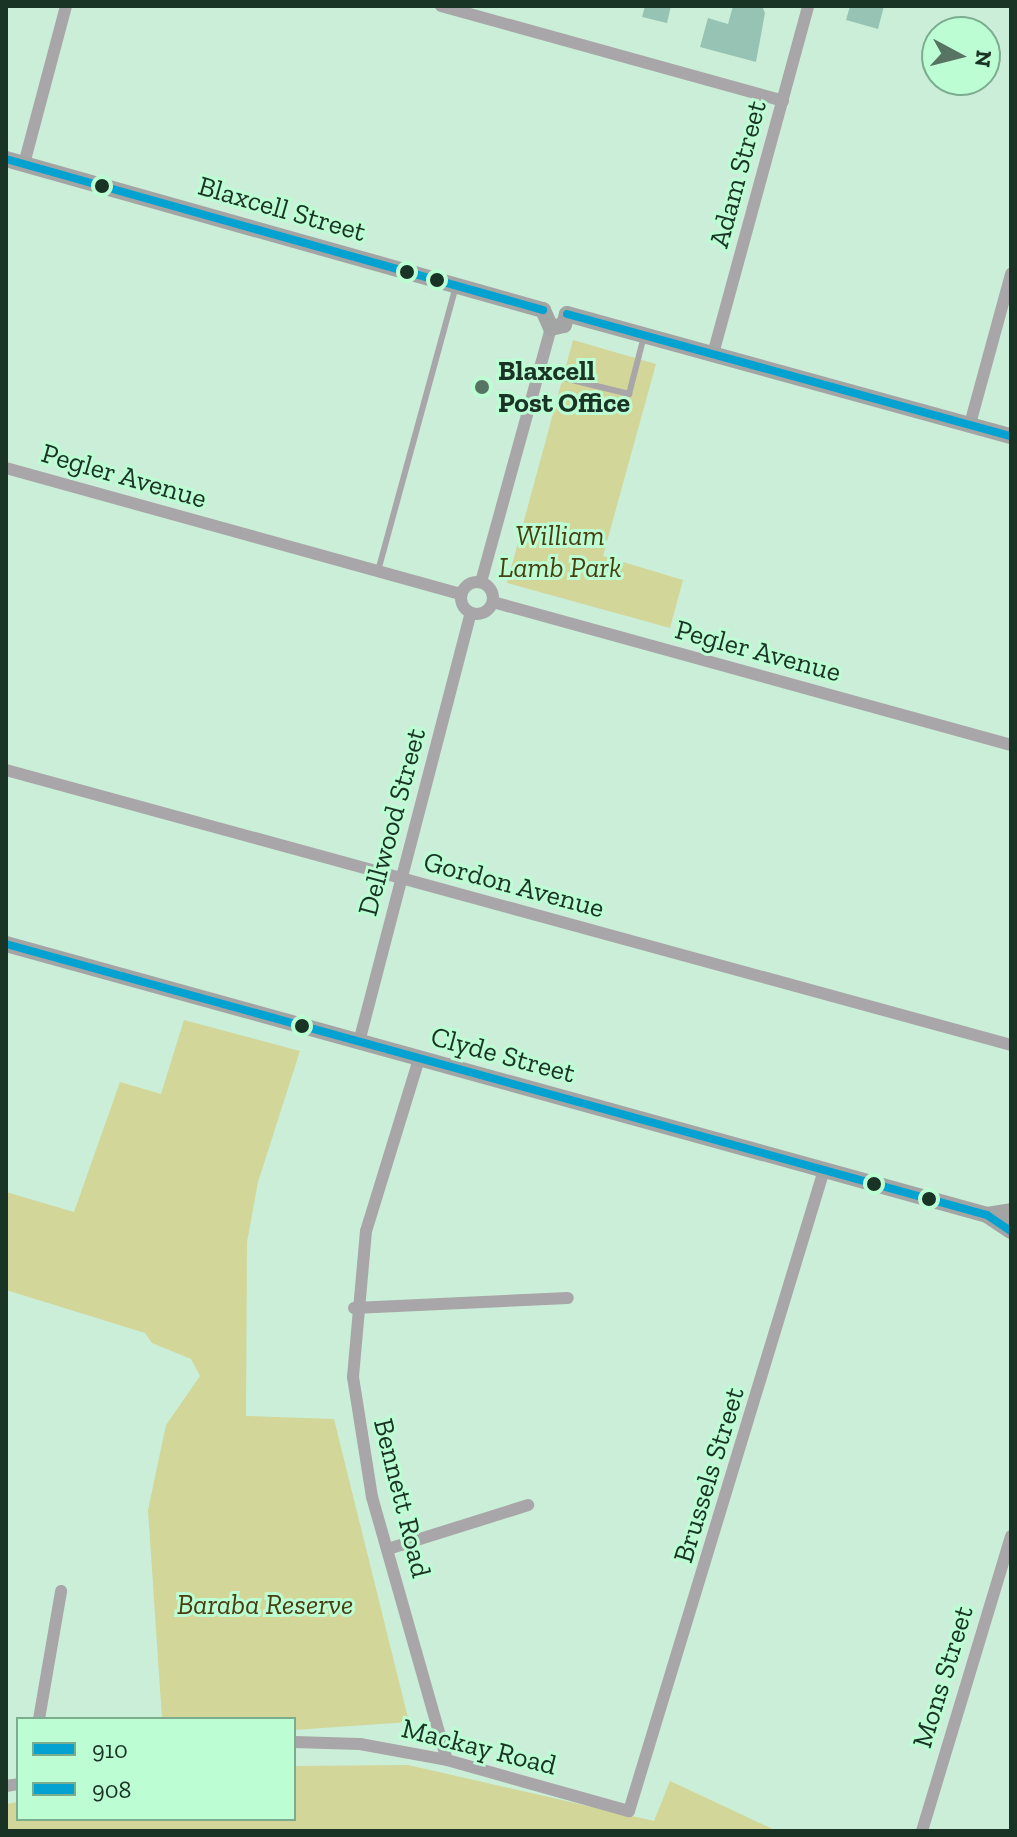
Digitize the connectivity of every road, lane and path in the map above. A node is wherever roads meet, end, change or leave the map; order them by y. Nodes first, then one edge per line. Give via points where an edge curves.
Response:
1 (66, 6) edge
2 (441, 6) edge
3 (808, 6) edge
4 (783, 101) junction
5 (6, 159) edge
6 (24, 164) junction
7 (1011, 274) edge
8 (456, 285) junction
9 (543, 310) junction
10 (567, 314) junction
11 (551, 328) junction
12 (644, 336) junction
13 (713, 354) junction
14 (539, 372) junction
15 (970, 424) junction
16 (1011, 436) edge
17 (6, 468) edge
18 (378, 571) junction
19 (481, 582) junction
20 (461, 594) junction
21 (493, 602) junction
22 (471, 613) junction
23 (1011, 745) edge
24 (6, 770) edge
25 (402, 880) junction
26 (6, 944) edge
27 (359, 1042) junction
28 (1011, 1045) edge
29 (419, 1059) junction
30 (824, 1170) junction
31 (1011, 1211) edge
32 (987, 1215) junction
33 (1011, 1231) edge
34 (568, 1298) dead end
35 (354, 1308) junction
36 (528, 1505) dead end
37 (1011, 1536) edge
38 (388, 1549) junction
39 (61, 1591) dead end
40 (39, 1717) edge
41 (296, 1742) edge
42 (447, 1760) junction
43 (636, 1792) joint
44 (922, 1831) edge

1 - 6 street
2 - 4 street
3 - 4 street, Adam Street
4 - 13 street, Adam Street
5 - 6 street, Blaxcell Street
6 - 8 street, Blaxcell Street
7 - 15 street
8 - 9 street, Blaxcell Street
8 - 18 lane
9 - 10 street via 557,303
9 - 11 street via 542,319
10 - 11 street via 564,325
10 - 12 street
11 - 14 street
12 - 13 street
12 - 14 lane via 629,394
13 - 15 street
14 - 19 street
15 - 16 street
17 - 18 street, Pegler Avenue
18 - 20 street, Pegler Avenue
19 - 20 street
19 - 21 street
20 - 22 street
21 - 22 street via 483,614
21 - 23 street, Pegler Avenue
22 - 25 street, Dellwood Street
24 - 25 street, Gordon Avenue
25 - 27 street, Dellwood Street
25 - 28 street, Gordon Avenue
26 - 27 street, Clyde Street
27 - 29 street, Clyde Street
29 - 30 street, Clyde Street
29 - 35 street, Bennett Road via 366,1231
30 - 32 street, Clyde Street
30 - 43 street, Brussels Street
31 - 32 street, Clyde Street
32 - 33 street, Clyde Street
34 - 35 street
35 - 38 street, Bennett Road via 356,1419
36 - 38 street
37 - 44 street, Mons Street
38 - 42 street, Bennett Road
39 - 40 street
41 - 42 street, Mackay Road via 360,1744
42 - 43 street, Mackay Road via 629,1811

